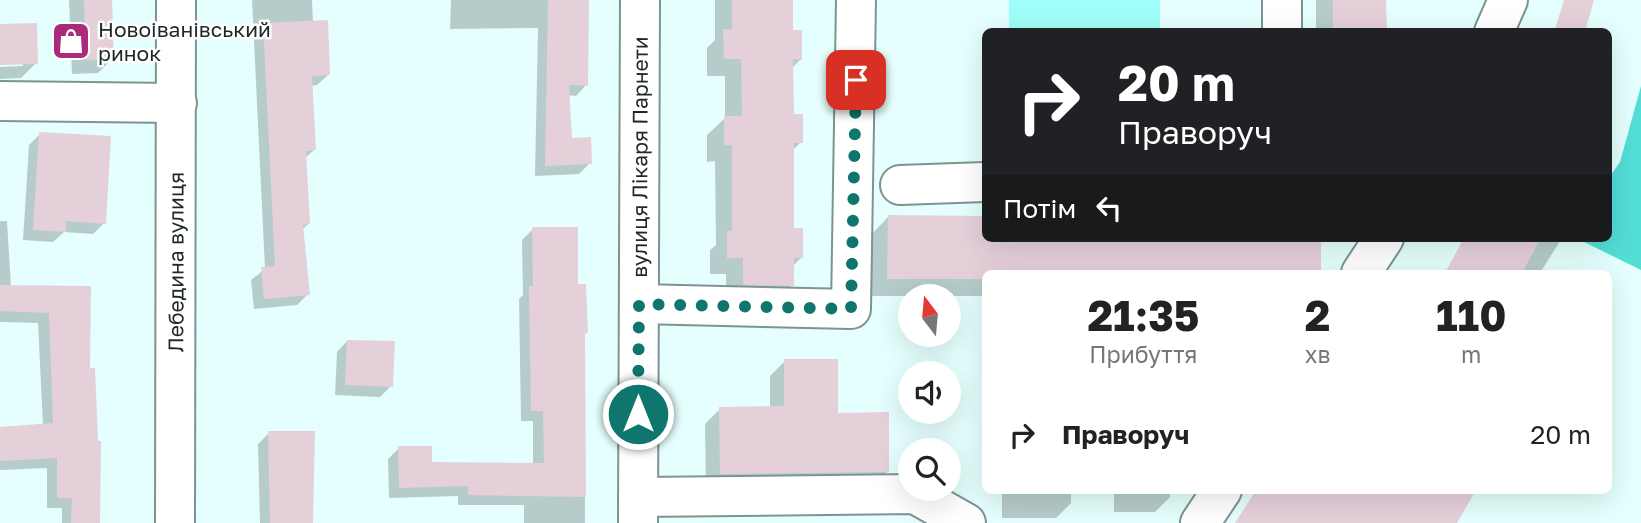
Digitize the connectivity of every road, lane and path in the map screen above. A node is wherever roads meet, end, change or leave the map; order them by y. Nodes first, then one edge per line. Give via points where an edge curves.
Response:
1 (176, 0) edge
2 (640, 0) edge
3 (856, 0) edge
4 (1282, 0) edge
5 (1508, 0) edge
6 (1282, 28) edge
7 (1496, 28) edge
8 (0, 101) edge
9 (177, 103) junction
10 (982, 183) edge
11 (900, 185) dead end
12 (1381, 242) edge
13 (1363, 270) edge
14 (639, 304) junction
15 (1219, 494) edge
16 (638, 510) edge
17 (176, 523) edge
18 (966, 523) edge
19 (1200, 523) edge

1 - 9 street, Лебедина вулиця
2 - 14 street, вулиця Лікаря Парнети
3 - 14 street via 851,309
4 - 6 street
5 - 7 street
8 - 9 street
9 - 17 street, Лебедина вулиця
10 - 11 street
12 - 13 street
14 - 16 street, вулиця Лікаря Парнети
15 - 19 street
16 - 18 street via 915,494

